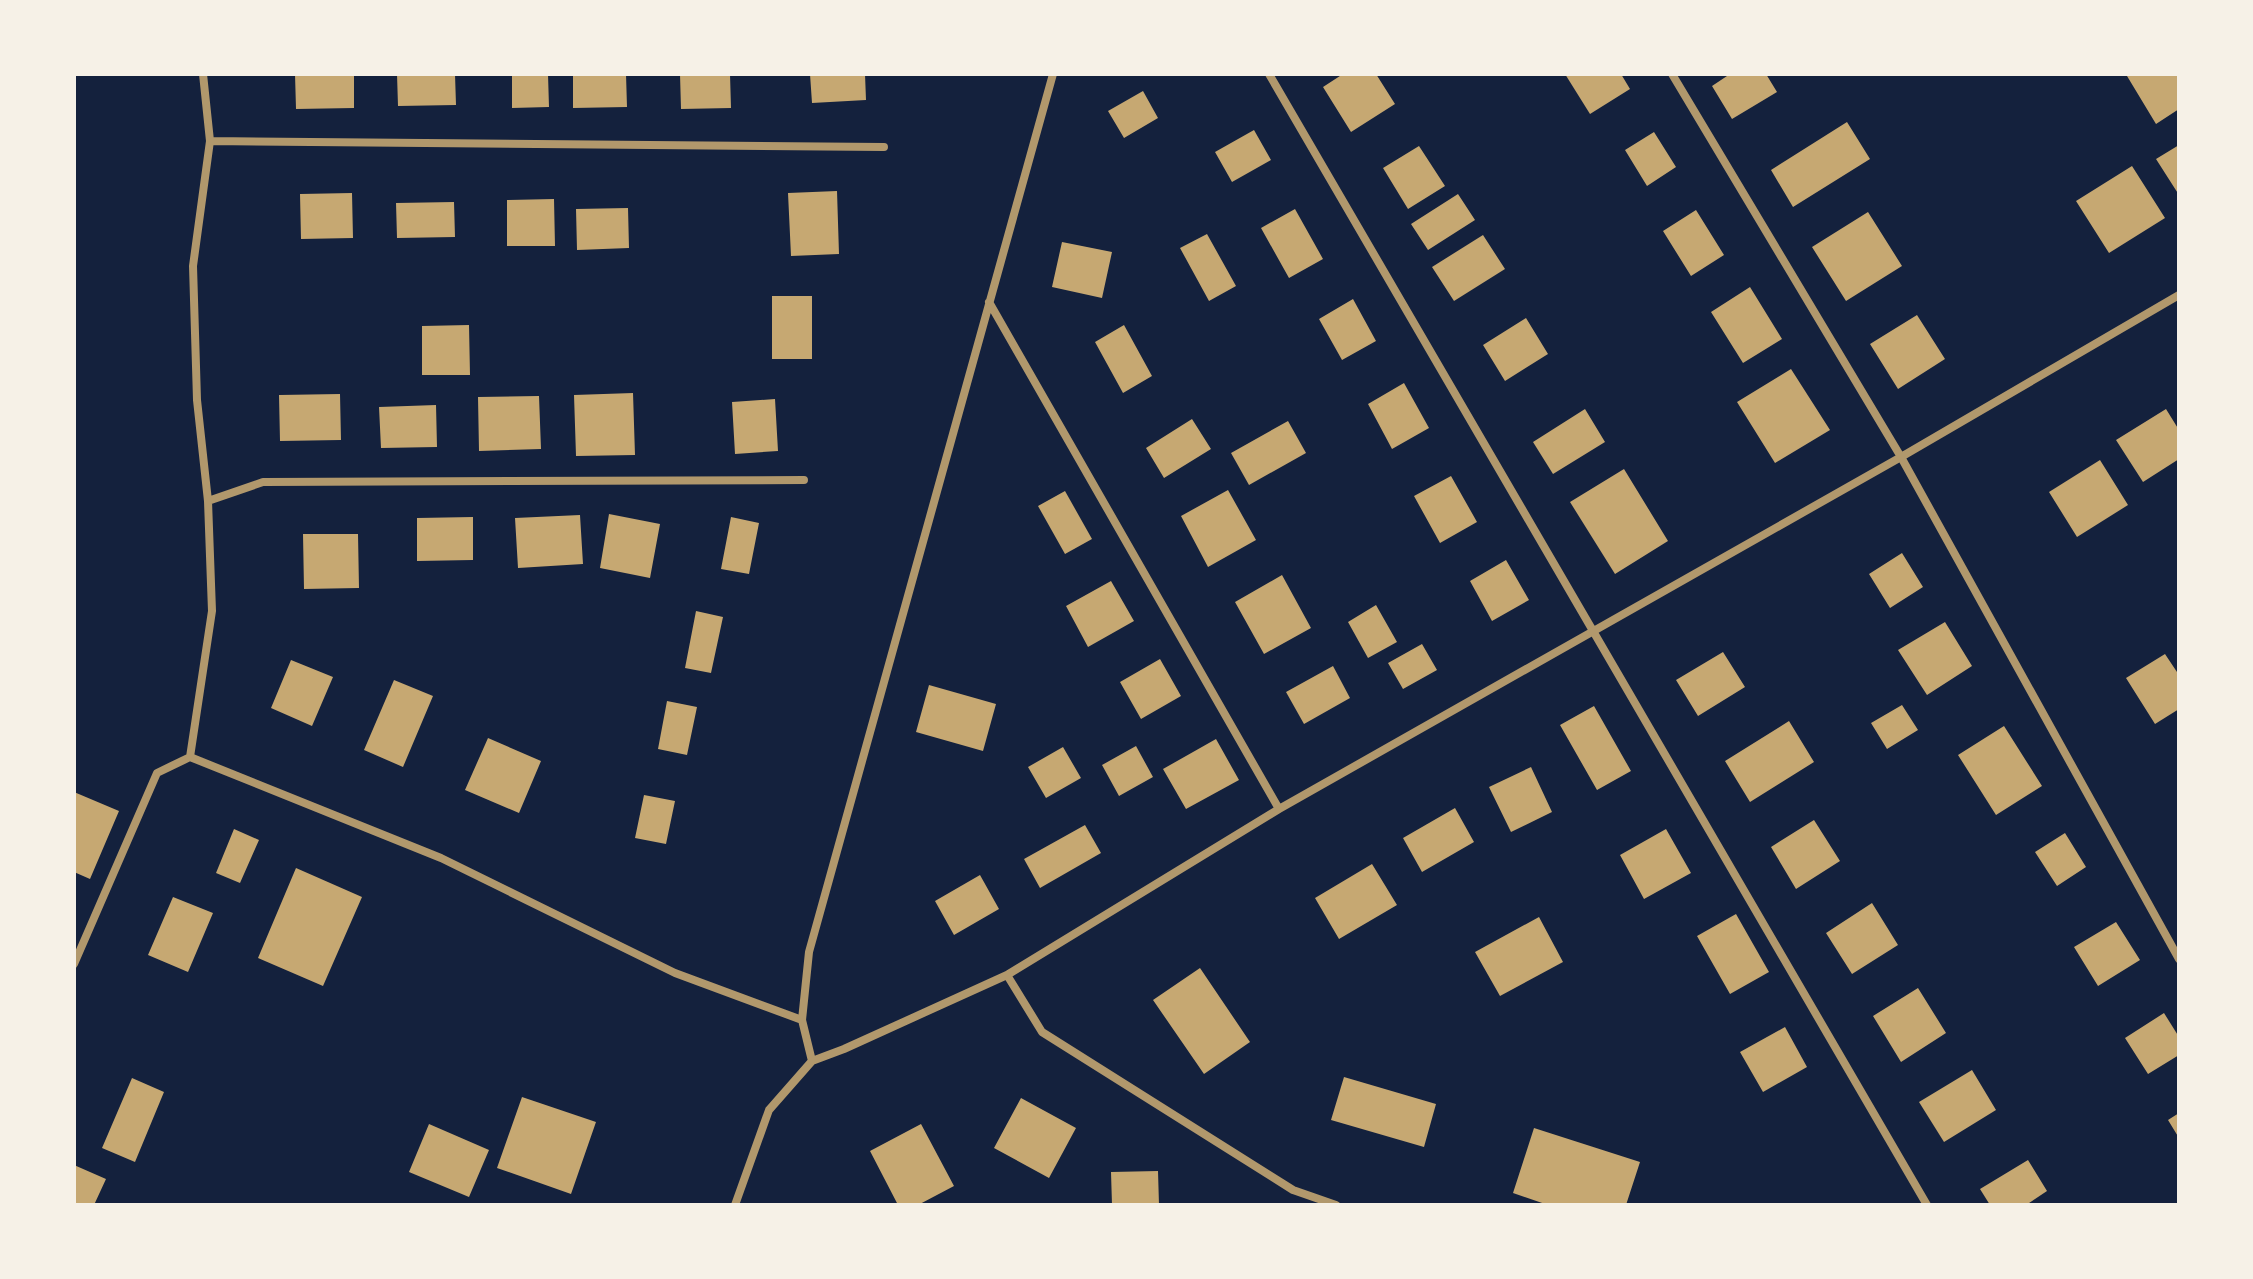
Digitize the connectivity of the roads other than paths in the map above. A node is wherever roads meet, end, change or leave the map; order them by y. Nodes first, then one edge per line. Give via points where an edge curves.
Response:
1 (203, 74) edge
2 (1053, 74) edge
3 (1269, 74) edge
4 (1672, 74) edge
5 (210, 141) junction
6 (884, 147) dead end
7 (2179, 295) edge
8 (989, 302) junction
9 (1901, 457) junction
10 (804, 480) dead end
11 (208, 501) junction
12 (1592, 630) junction
13 (190, 757) junction
14 (1279, 809) junction
15 (2179, 959) edge
16 (74, 964) edge
17 (1007, 975) junction
18 (802, 1020) junction
19 (812, 1061) junction
20 (735, 1205) edge
21 (1336, 1205) edge
22 (1927, 1205) edge

1 - 5 street
2 - 8 street
3 - 12 street
4 - 9 street
5 - 6 street
5 - 11 street via 193,266 197,400
7 - 9 street
8 - 14 street
8 - 18 street via 809,952
9 - 12 street
9 - 15 street
10 - 11 street via 263,482
11 - 13 street via 212,611
12 - 14 street
12 - 22 street
13 - 16 street via 157,773
13 - 18 street via 441,858 675,973
14 - 17 street
17 - 19 street
17 - 21 street via 1042,1032 1293,1190
18 - 19 street
19 - 20 street via 769,1110

